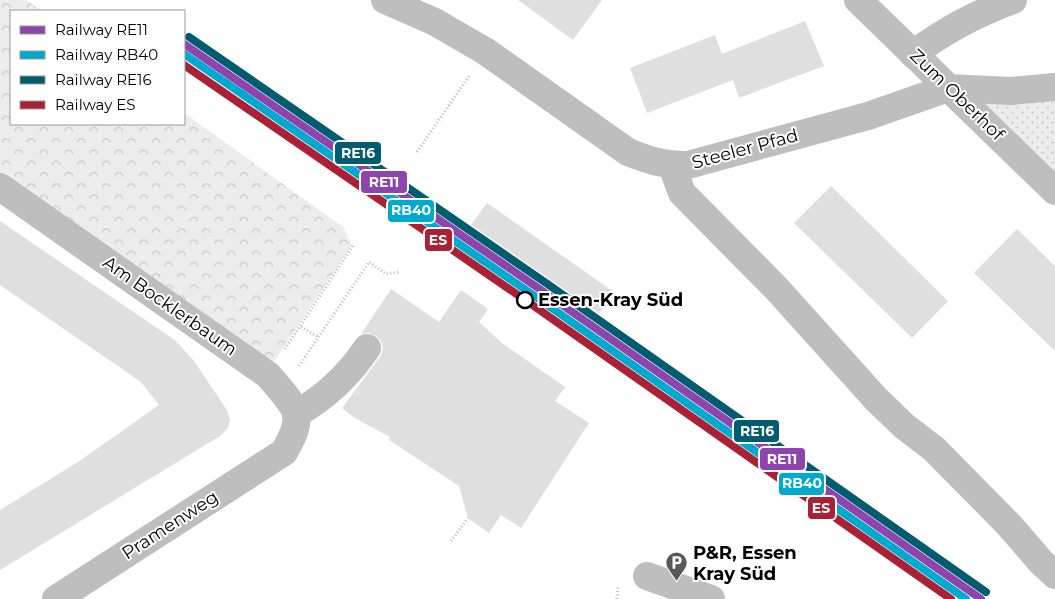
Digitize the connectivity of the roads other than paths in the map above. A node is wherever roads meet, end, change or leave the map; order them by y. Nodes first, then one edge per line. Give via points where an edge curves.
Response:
1 (386, 0) edge
2 (858, 0) edge
3 (1013, 0) edge
4 (914, 54) junction
5 (1055, 87) edge
6 (948, 88) junction
7 (672, 166) junction
8 (0, 187) edge
9 (1055, 191) edge
10 (366, 348) dead end
11 (296, 414) junction
12 (1055, 575) edge
13 (647, 576) dead end
14 (56, 599) edge
15 (711, 599) edge

1 - 7 street, Steeler Pfad via 435,22 485,51 628,152 651,162
2 - 4 street, Zum Oberhof
3 - 4 street via 980,12 940,34
4 - 6 street, Zum Oberhof
5 - 6 street, Steeler Pfad via 1012,91
6 - 7 street, Steeler Pfad via 868,116 688,165
6 - 9 street, Zum Oberhof
7 - 12 street via 682,193 776,288 876,399 934,449
8 - 11 street, Am Bocklerbaum via 275,383
10 - 11 street via 354,366 329,391
11 - 14 street, Pramenweg via 295,430 284,452
13 - 15 street

